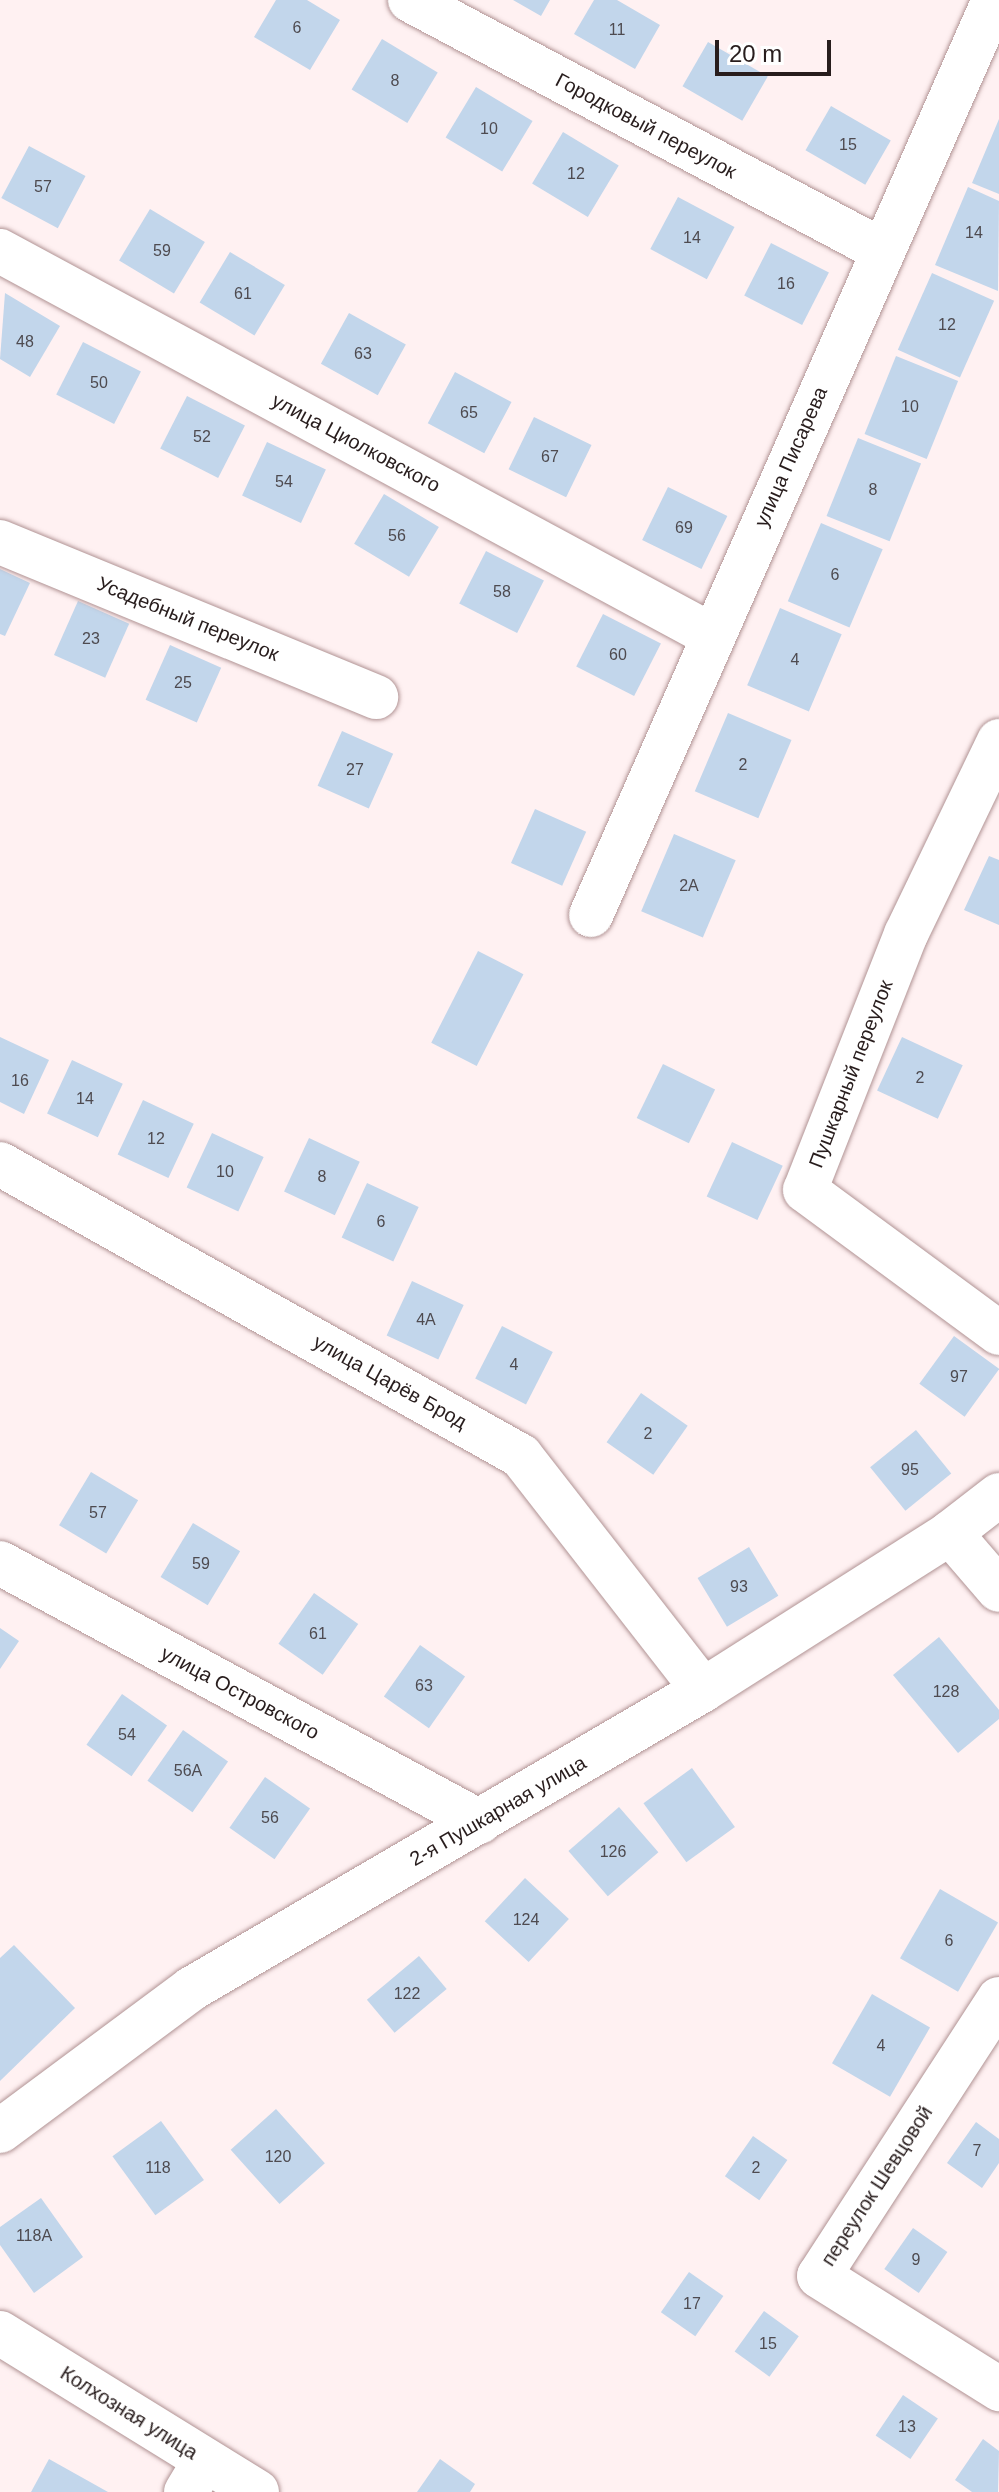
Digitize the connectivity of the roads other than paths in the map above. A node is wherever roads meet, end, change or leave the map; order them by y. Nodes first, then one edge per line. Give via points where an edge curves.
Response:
1 (410, 0) edge
2 (994, 0) edge
3 (0, 251) edge
4 (883, 251) junction
5 (0, 542) edge
6 (711, 635) junction
7 (376, 697) dead end
8 (999, 741) edge
9 (591, 915) dead end
10 (0, 1164) edge
11 (999, 1333) edge
12 (999, 1495) edge
13 (950, 1533) junction
14 (0, 1563) edge
15 (999, 1590) edge
16 (703, 1690) junction
17 (480, 1822) junction
18 (999, 1999) edge
19 (0, 2131) edge
20 (0, 2333) edge
21 (999, 2389) edge
22 (196, 2476) edge
23 (257, 2492) edge

1 - 4 street, Городковый переулок
2 - 4 street, улица Писарева
3 - 6 street, улица Циолковского
4 - 6 street, улица Писарева
5 - 7 street, Усадебный переулок
6 - 9 street, улица Писарева
8 - 11 street, Пушкарный переулок via 906,934 805,1190
10 - 16 street, улица Царёв Брод via 521,1456
12 - 13 street, 2-я Пушкарная улица
13 - 15 street
13 - 16 street, 2-я Пушкарная улица
14 - 17 street, улица Островского
16 - 17 street, 2-я Пушкарная улица
17 - 19 street, 2-я Пушкарная улица via 191,1989
18 - 21 street, переулок Шевцовой via 819,2276
20 - 22 street, Колхозная улица
22 - 23 street, Колхозная улица

